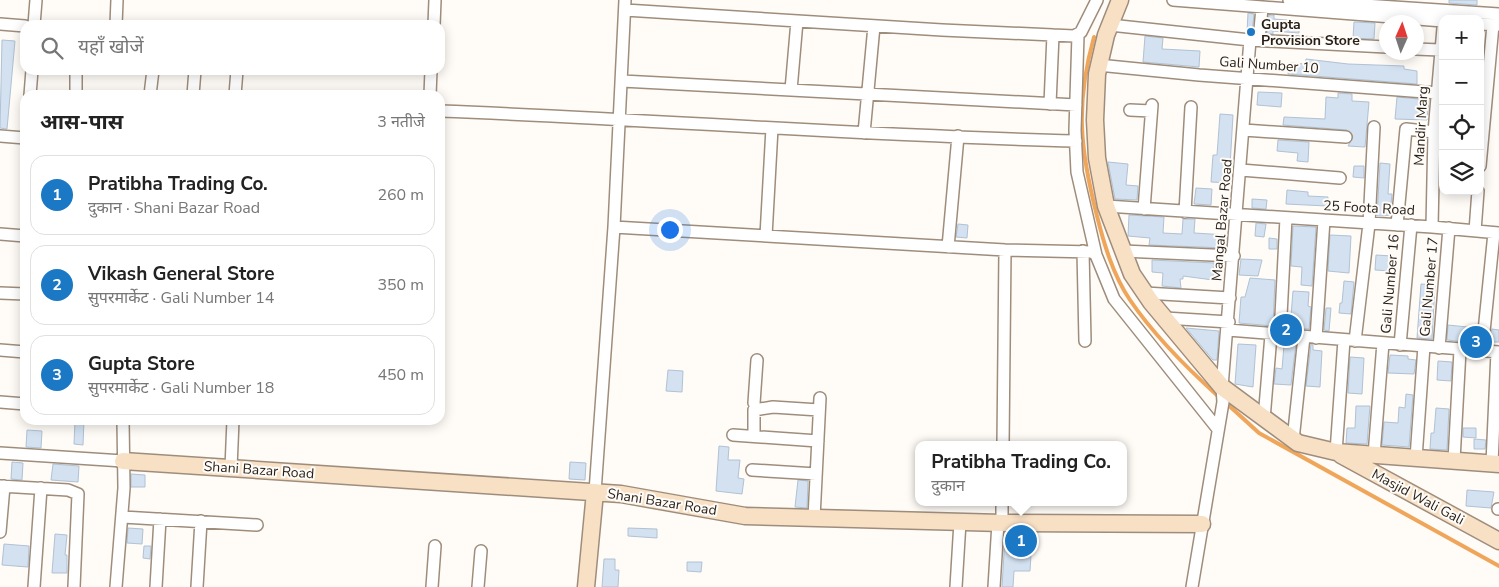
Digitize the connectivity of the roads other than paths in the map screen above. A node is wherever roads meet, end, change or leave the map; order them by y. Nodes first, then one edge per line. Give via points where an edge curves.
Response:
1 (36, 0) edge
2 (118, 0) edge
3 (435, 0) edge
4 (1097, 0) edge
5 (1120, 0) edge
6 (1174, 0) edge
7 (1289, 0) edge
8 (625, 5) edge
9 (1262, 8) junction
10 (1444, 13) edge
11 (1499, 14) edge
12 (34, 20) edge
13 (116, 20) edge
14 (434, 20) edge
15 (797, 21) junction
16 (0, 24) edge
17 (1110, 25) junction
18 (1496, 25) edge
19 (20, 26) edge
20 (874, 26) junction
21 (1053, 35) junction
22 (1078, 35) junction
23 (1255, 40) junction
24 (1379, 47) edge
25 (1424, 49) edge
26 (1439, 50) edge
27 (1098, 65) junction
28 (32, 75) edge
29 (76, 75) edge
30 (152, 75) edge
31 (195, 75) edge
32 (237, 75) edge
33 (431, 75) edge
34 (1248, 78) junction
35 (622, 81) junction
36 (30, 90) edge
37 (76, 90) edge
38 (151, 90) edge
39 (193, 90) edge
40 (235, 90) edge
41 (430, 90) edge
42 (791, 90) junction
43 (1484, 93) edge
44 (868, 94) junction
45 (1439, 96) edge
46 (1050, 104) junction
47 (1076, 105) junction
48 (1483, 105) edge
49 (1191, 107) dead end
50 (1130, 110) dead end
51 (445, 111) edge
52 (620, 118) junction
53 (1374, 126) dead end
54 (772, 128) junction
55 (1244, 130) junction
56 (1434, 132) junction
57 (864, 133) junction
58 (0, 136) edge
59 (958, 136) junction
60 (1346, 137) dead end
61 (20, 138) edge
62 (1076, 141) junction
63 (1481, 150) edge
64 (1241, 170) junction
65 (1340, 178) dead end
66 (1478, 195) edge
67 (1106, 206) junction
68 (1144, 209) junction
69 (1185, 212) junction
70 (1238, 215) junction
71 (1286, 218) junction
72 (1324, 220) junction
73 (1369, 224) junction
74 (1397, 225) junction
75 (1410, 225) junction
76 (614, 227) junction
77 (1432, 227) junction
78 (1449, 228) junction
79 (1475, 230) junction
80 (1497, 233) edge
81 (0, 234) edge
82 (20, 236) edge
83 (766, 236) junction
84 (948, 247) junction
85 (1005, 250) junction
86 (1083, 251) junction
87 (1123, 251) junction
88 (1096, 254) junction
89 (1234, 256) junction
90 (0, 292) edge
91 (1145, 293) junction
92 (20, 294) edge
93 (1230, 298) junction
94 (1165, 318) junction
95 (1228, 326) junction
96 (1275, 335) junction
97 (1304, 337) junction
98 (1316, 338) junction
99 (1084, 341) dead end
100 (1349, 341) junction
101 (1383, 343) junction
102 (1400, 345) junction
103 (1424, 346) junction
104 (1438, 348) junction
105 (0, 350) edge
106 (1460, 350) junction
107 (1482, 351) junction
108 (20, 352) edge
109 (1498, 352) edge
110 (757, 360) dead end
111 (1222, 394) junction
112 (0, 402) edge
113 (754, 403) dead end
114 (20, 404) edge
115 (1264, 420) junction
116 (1218, 423) junction
117 (123, 425) edge
118 (233, 425) edge
119 (733, 435) dead end
120 (754, 436) junction
121 (1293, 440) junction
122 (818, 441) junction
123 (1003, 441) edge
124 (1336, 452) junction
125 (0, 453) edge
126 (1374, 455) junction
127 (1416, 458) junction
128 (1454, 460) junction
129 (123, 461) junction
130 (1496, 464) edge
131 (231, 468) junction
132 (752, 470) dead end
133 (816, 474) junction
134 (2, 486) edge
135 (41, 488) junction
136 (595, 492) junction
137 (1002, 506) edge
138 (123, 517) junction
139 (814, 518) junction
140 (160, 519) junction
141 (201, 522) junction
142 (960, 522) junction
143 (1000, 523) junction
144 (1202, 524) junction
145 (257, 525) dead end
146 (0, 531) edge
147 (1499, 541) edge
148 (436, 546) dead end
149 (481, 551) dead end
150 (34, 587) edge
151 (74, 587) edge
152 (116, 587) edge
153 (156, 587) edge
154 (197, 587) edge
155 (432, 587) edge
156 (478, 587) edge
157 (586, 587) edge
158 (956, 587) edge
159 (994, 587) edge
160 (1192, 587) edge

1 - 12 street
2 - 13 street
3 - 14 street
4 - 22 street
5 - 17 street
6 - 9 street
7 - 10 street
8 - 15 street
8 - 35 street
9 - 10 street
9 - 23 street, Mangal Bazar Road
10 - 11 street
15 - 20 street
15 - 42 street
16 - 19 street
17 - 23 street
17 - 27 street
18 - 43 street
20 - 21 street
20 - 44 street
21 - 22 street
21 - 46 street
22 - 47 street
23 - 24 street
23 - 34 street, Mangal Bazar Road
25 - 26 street
27 - 34 street, Gali Number 10
27 - 67 street via 1096,137
28 - 36 street
29 - 37 street
30 - 38 street
31 - 39 street
32 - 40 street
33 - 41 street
34 - 45 street, Gali Number 10
34 - 55 street, Mangal Bazar Road
35 - 42 street
35 - 52 street
42 - 44 street
44 - 46 street
44 - 57 street
45 - 56 street, Mandir Marg
46 - 47 street
47 - 62 street
48 - 63 street
49 - 69 street
50 - 68 street via 1151,108
51 - 52 street
52 - 54 street
52 - 76 street
53 - 73 street
54 - 57 street
54 - 83 street
55 - 60 street
55 - 64 street, Mangal Bazar Road
56 - 74 street via 1406,129
56 - 77 street, Mandir Marg
57 - 59 street
58 - 61 street
59 - 62 street
59 - 84 street
62 - 88 street via 1077,172
64 - 65 street
64 - 70 street, Mangal Bazar Road
66 - 79 street
67 - 68 street, 25 Foota Road
67 - 87 street
68 - 69 street, 25 Foota Road
69 - 70 street, 25 Foota Road
70 - 71 street, 25 Foota Road
70 - 89 street, Mangal Bazar Road
71 - 72 street, 25 Foota Road
71 - 96 street
72 - 73 street, 25 Foota Road
72 - 98 street
73 - 74 street, 25 Foota Road
73 - 100 street
74 - 75 street, 25 Foota Road
75 - 77 street, 25 Foota Road
75 - 102 street, Gali Number 16
76 - 83 street
76 - 136 street
77 - 78 street, 25 Foota Road
78 - 79 street, 25 Foota Road
78 - 104 street, Gali Number 17
79 - 80 street, 25 Foota Road
80 - 107 street
81 - 82 street
83 - 84 street
84 - 85 street
85 - 86 street
85 - 123 street
86 - 88 street
86 - 99 street
87 - 89 street
87 - 91 street via 1132,274
88 - 116 street via 1114,299
89 - 93 street, Mangal Bazar Road
90 - 92 street
91 - 93 street
91 - 94 street
93 - 95 street, Mangal Bazar Road
94 - 95 street
94 - 111 street
95 - 96 street
95 - 111 street, Mangal Bazar Road
96 - 97 street
96 - 115 street
97 - 98 street
97 - 121 street
98 - 100 street
100 - 101 street
100 - 124 street
101 - 102 street
101 - 126 street
102 - 103 street
103 - 104 street
103 - 127 street
104 - 106 street
105 - 108 street
106 - 107 street
106 - 128 street
107 - 109 street
109 - 130 street
110 - 113 street
111 - 115 street
111 - 116 street, Mangal Bazar Road
112 - 114 street
115 - 121 street
116 - 144 street, Mangal Bazar Road
117 - 129 street
118 - 131 street
119 - 120 street
120 - 122 street
120 - 122 street via 754,410 820,404
121 - 124 street via 1308,447
122 - 133 street
124 - 126 street
124 - 147 street, Masjid Wali Gali
125 - 129 street
126 - 127 street
127 - 128 street
128 - 130 street
129 - 131 street, Shani Bazar Road
129 - 138 street
131 - 136 street, Shani Bazar Road
132 - 133 street
133 - 139 street
134 - 135 street
134 - 146 street
135 - 150 street
135 - 151 street via 78,494
136 - 139 street, Shani Bazar Road via 745,516
136 - 157 street
137 - 143 street
138 - 140 street
138 - 152 street
139 - 142 street, Shani Bazar Road
140 - 141 street
140 - 153 street
141 - 145 street
141 - 154 street
142 - 143 street, Shani Bazar Road
142 - 158 street
143 - 144 street, Shani Bazar Road
143 - 159 street
144 - 160 street, Mangal Bazar Road
148 - 155 street
149 - 156 street

